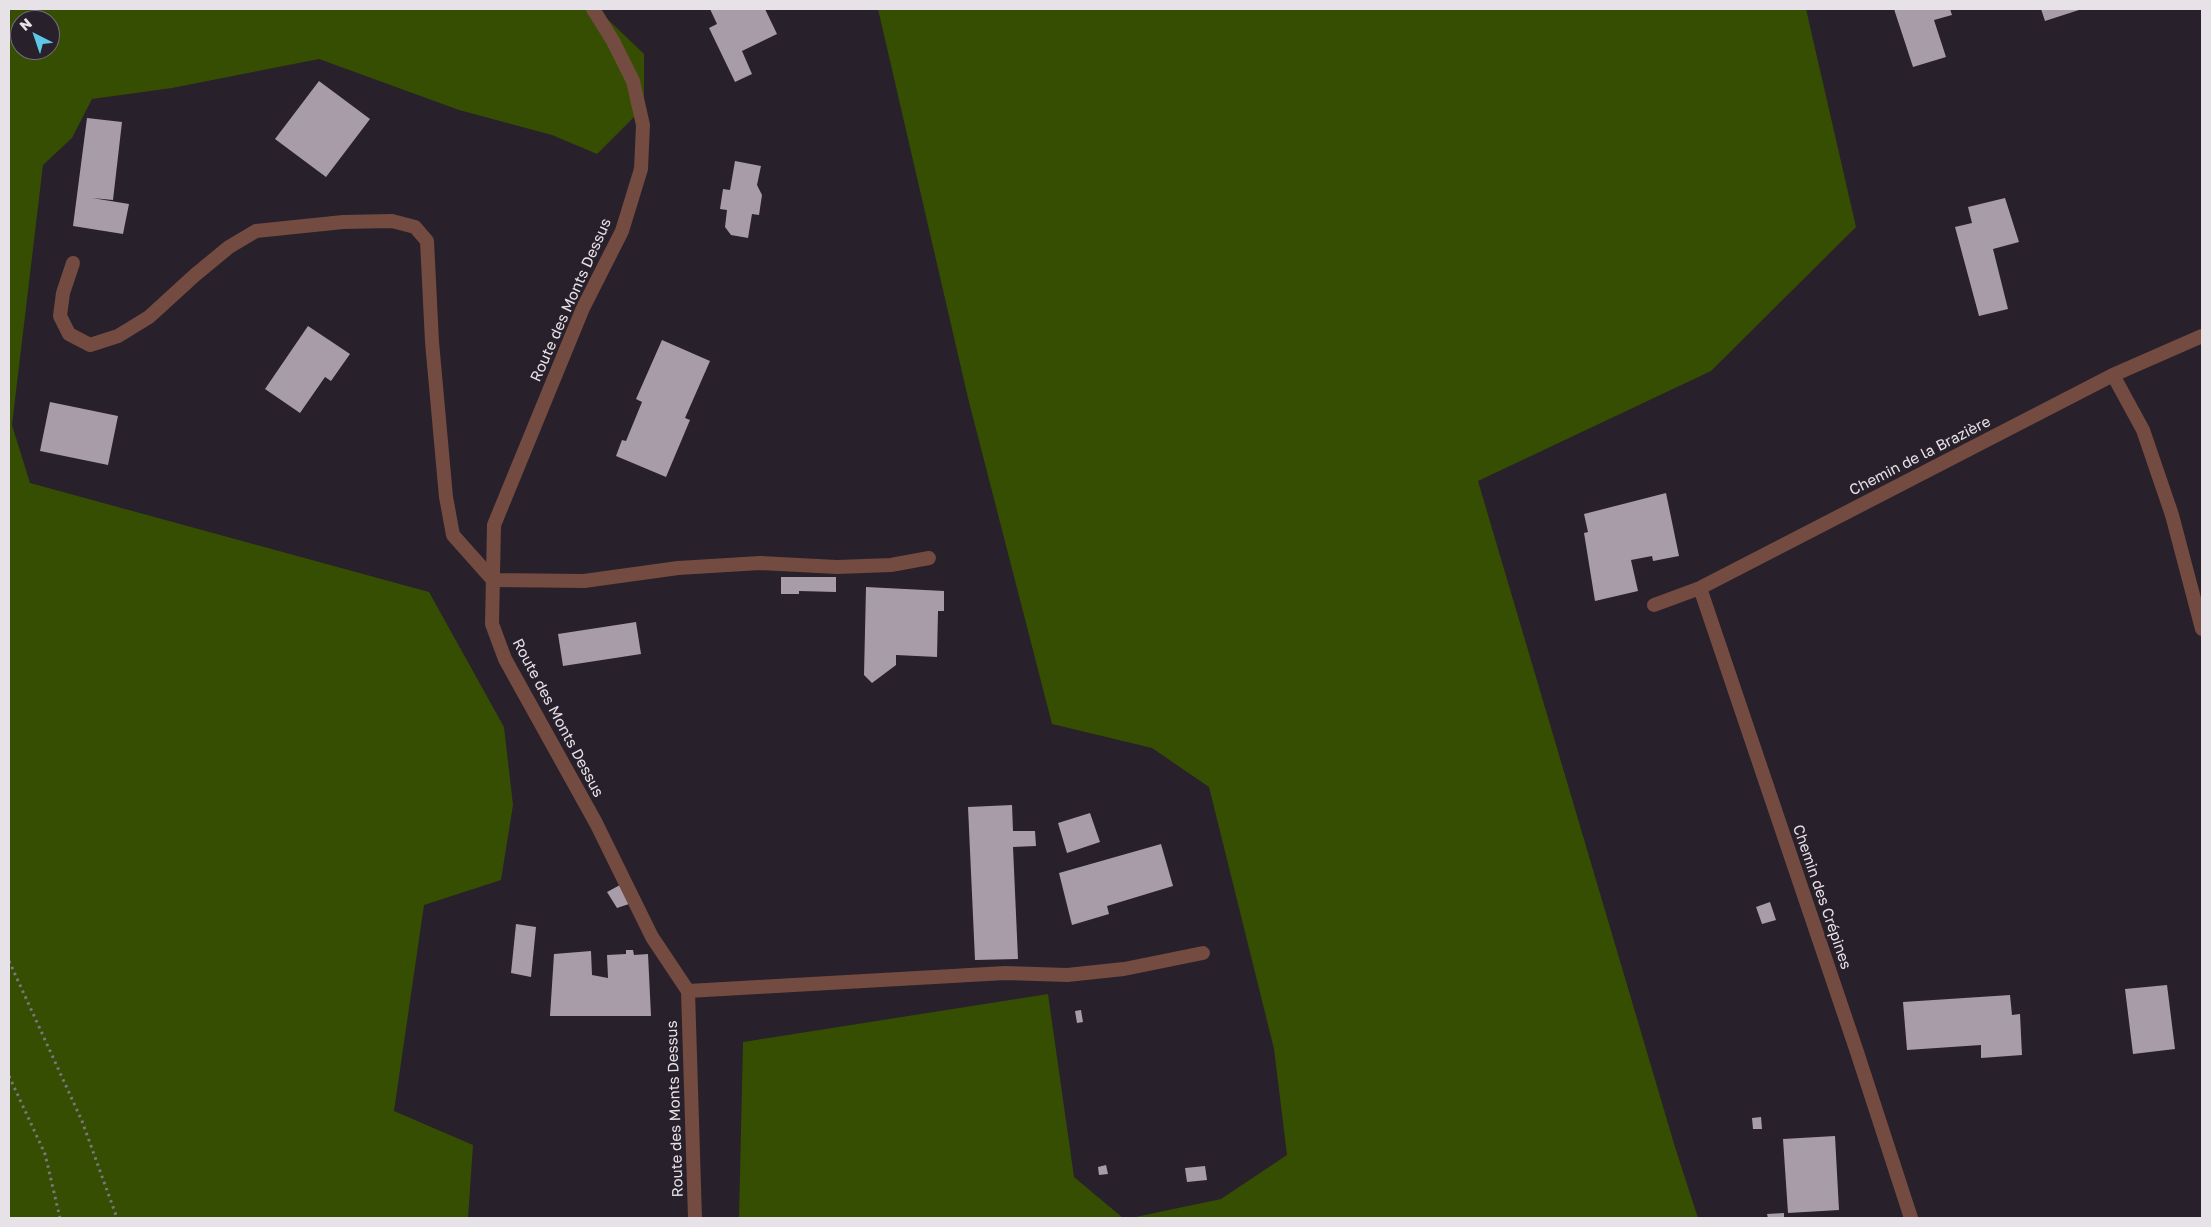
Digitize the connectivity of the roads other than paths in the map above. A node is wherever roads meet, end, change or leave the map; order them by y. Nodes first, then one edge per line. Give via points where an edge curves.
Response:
1 (593, 9) edge
2 (72, 263) dead end
3 (2202, 336) edge
4 (2113, 375) junction
5 (929, 558) dead end
6 (493, 580) junction
7 (1700, 588) junction
8 (1654, 605) dead end
9 (2202, 629) edge
10 (1203, 953) dead end
11 (688, 992) junction
12 (695, 1218) edge
13 (1911, 1218) edge

1 - 6 street, Route des Monts Dessus via 632,81 643,126 641,169 622,231 583,308 494,525
2 - 6 street via 60,316 69,334 90,345 118,336 149,317 195,275 256,231 343,222 392,221 415,228 427,241 432,342 446,497 453,535
3 - 4 street, Chemin de la Brazière
4 - 7 street, Chemin de la Brazière
4 - 9 street via 2143,430 2172,515
5 - 6 street via 891,565 760,564 678,568 584,581
6 - 11 street, Route des Monts Dessus via 492,624 505,660 596,823 652,937
7 - 8 street, Chemin de la Brazière
7 - 13 street, Chemin des Crépines
10 - 11 street via 1124,969 1067,975 1004,972
11 - 12 street, Route des Monts Dessus

